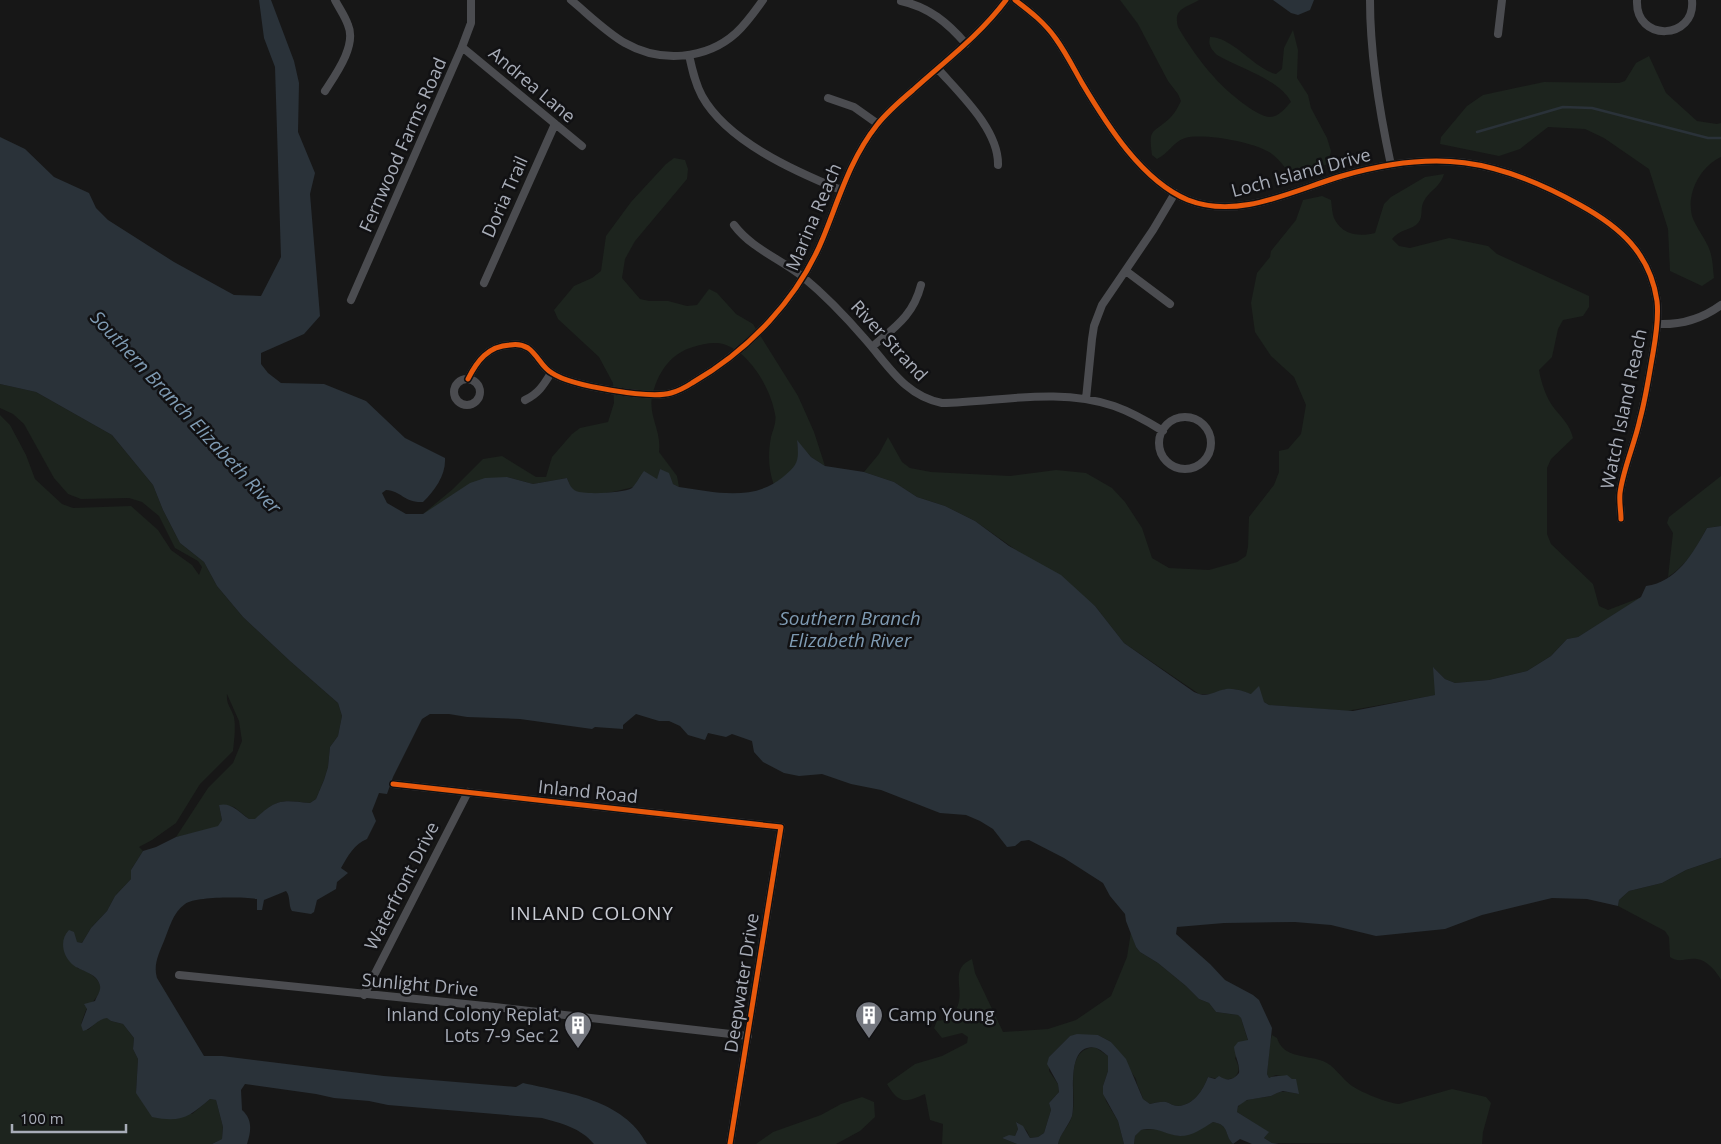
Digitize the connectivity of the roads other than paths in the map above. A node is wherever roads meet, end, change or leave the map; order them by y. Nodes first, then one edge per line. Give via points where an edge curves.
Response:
1 (335, 0) edge
2 (471, 0) edge
3 (571, 0) edge
4 (763, 0) edge
5 (1006, 0) edge
6 (1015, 0) edge
7 (1370, 0) edge
8 (1502, 0) edge
9 (1637, 0) edge
10 (1692, 0) edge
11 (901, 1) edge
12 (1498, 34) dead end
13 (966, 44) junction
14 (462, 47) junction
15 (689, 55) junction
16 (938, 69) junction
17 (326, 90) dead end
18 (828, 98) dead end
19 (555, 124) junction
20 (878, 124) junction
21 (582, 146) dead end
22 (998, 165) dead end
23 (1391, 165) junction
24 (841, 190) junction
25 (1174, 193) junction
26 (734, 225) dead end
27 (1126, 271) junction
28 (804, 278) junction
29 (484, 283) dead end
30 (920, 285) dead end
31 (351, 300) dead end
32 (1170, 304) dead end
33 (1721, 305) edge
34 (1657, 324) junction
35 (872, 347) junction
36 (551, 373) junction
37 (468, 379) dead end
38 (1086, 399) junction
39 (524, 400) dead end
40 (1162, 430) junction
41 (1622, 519) dead end
42 (393, 784) dead end
43 (468, 792) junction
44 (781, 826) joint
45 (179, 975) dead end
46 (364, 994) junction
47 (748, 1036) junction
48 (730, 1144) edge

1 - 17 street via 349,27 349,43 342,63
2 - 14 street, Fernwood Farms Road via 471,23
3 - 15 street via 633,47 660,55
4 - 15 street via 747,22 728,39 708,50
5 - 13 street, Marina Reach
6 - 25 street, Loch Island Drive via 1042,22 1056,39 1106,122 1140,165
7 - 23 street via 1375,78
8 - 12 street
9 - 10 street via 1636,7 1644,23 1660,31 1669,31 1685,23
11 - 13 street via 931,12
13 - 16 street, Marina Reach
14 - 19 street, Andrea Lane
14 - 31 street, Fernwood Farms Road
15 - 24 street via 702,96 722,122 786,166
16 - 20 street, Marina Reach
16 - 22 street via 992,136
18 - 20 street via 854,107
19 - 21 street, Andrea Lane
19 - 29 street, Doria Trail
20 - 24 street, Marina Reach via 856,156
23 - 25 street, Loch Island Drive via 1242,206 1196,203
23 - 34 street, Watch Island Reach via 1429,160 1486,166 1536,183 1590,210 1622,233 1640,256 1653,284
24 - 28 street, Marina Reach via 824,237
25 - 27 street
26 - 28 street, River Strand via 747,240
27 - 32 street
27 - 38 street via 1102,305 1094,326
28 - 35 street, River Strand
28 - 36 street, Marina Reach via 774,316 722,364 672,393 645,394 600,388
30 - 35 street via 916,301 908,313
33 - 34 street via 1692,320
34 - 41 street, Watch Island Reach via 1643,409 1620,491
35 - 38 street, River Strand via 906,386 931,401 1062,396
36 - 37 street, Marina Reach via 529,349 510,345 488,352
36 - 39 street via 542,388
38 - 40 street, River Strand via 1134,414
40 - 40 street via 1160,450 1172,466 1192,468 1208,456 1210,436 1198,421 1178,418
42 - 43 street, Inland Road
43 - 44 street, Inland Road
43 - 46 street, Waterfront Drive
44 - 47 street, Deepwater Drive
45 - 46 street, Sunlight Drive
46 - 47 street, Sunlight Drive
47 - 48 street, Deepwater Drive

